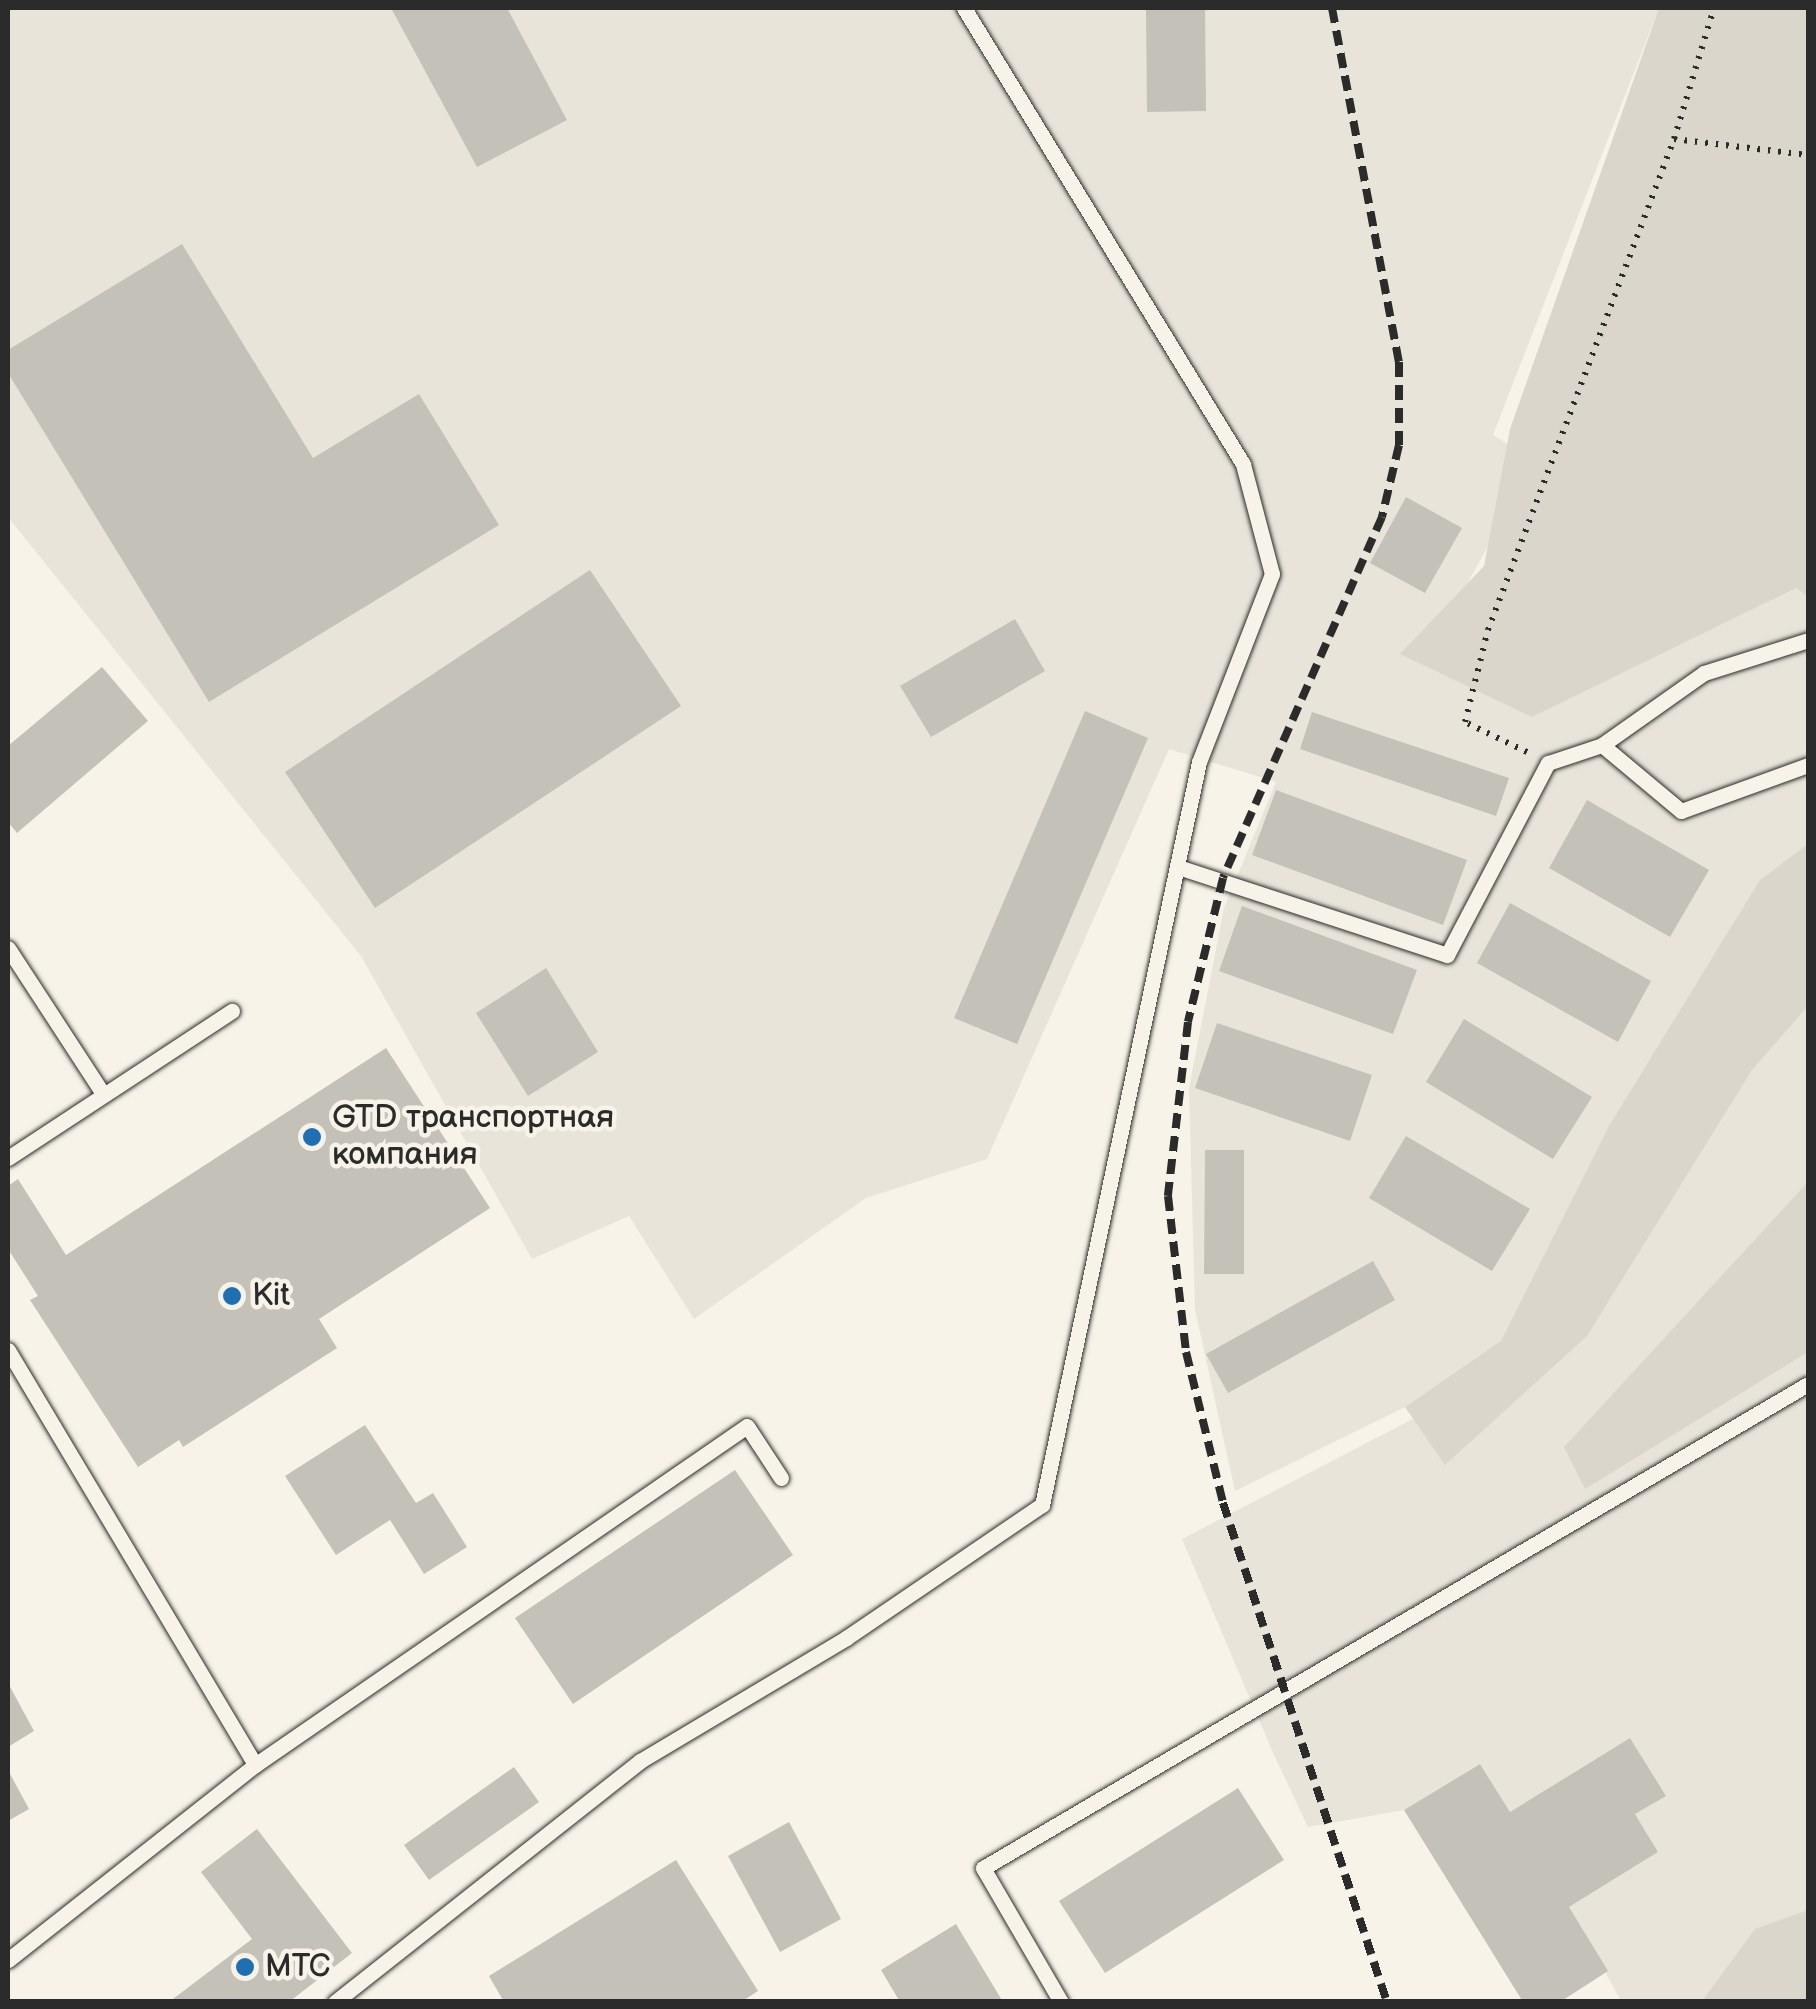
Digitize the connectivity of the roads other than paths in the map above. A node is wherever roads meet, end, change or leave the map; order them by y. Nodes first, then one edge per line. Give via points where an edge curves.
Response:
1 (964, 8) edge
2 (1808, 640) edge
3 (1602, 745) junction
4 (1808, 765) edge
5 (1178, 866) junction
6 (8, 948) edge
7 (232, 1010) dead end
8 (103, 1094) junction
9 (8, 1158) edge
10 (8, 1350) edge
11 (1808, 1384) edge
12 (780, 1478) dead end
13 (255, 1765) junction
14 (8, 1960) edge
15 (335, 2002) edge
16 (1061, 2002) edge

1 - 5 lane via 1244,464 1272,574 1199,762
2 - 3 lane via 1704,673
3 - 4 lane via 1681,811
3 - 5 lane via 1548,763 1447,955
5 - 15 lane via 1042,1505 846,1638 640,1761
6 - 8 lane
7 - 8 lane
8 - 9 lane
10 - 13 lane
11 - 16 lane via 983,1868
12 - 13 lane via 746,1426
13 - 14 lane

